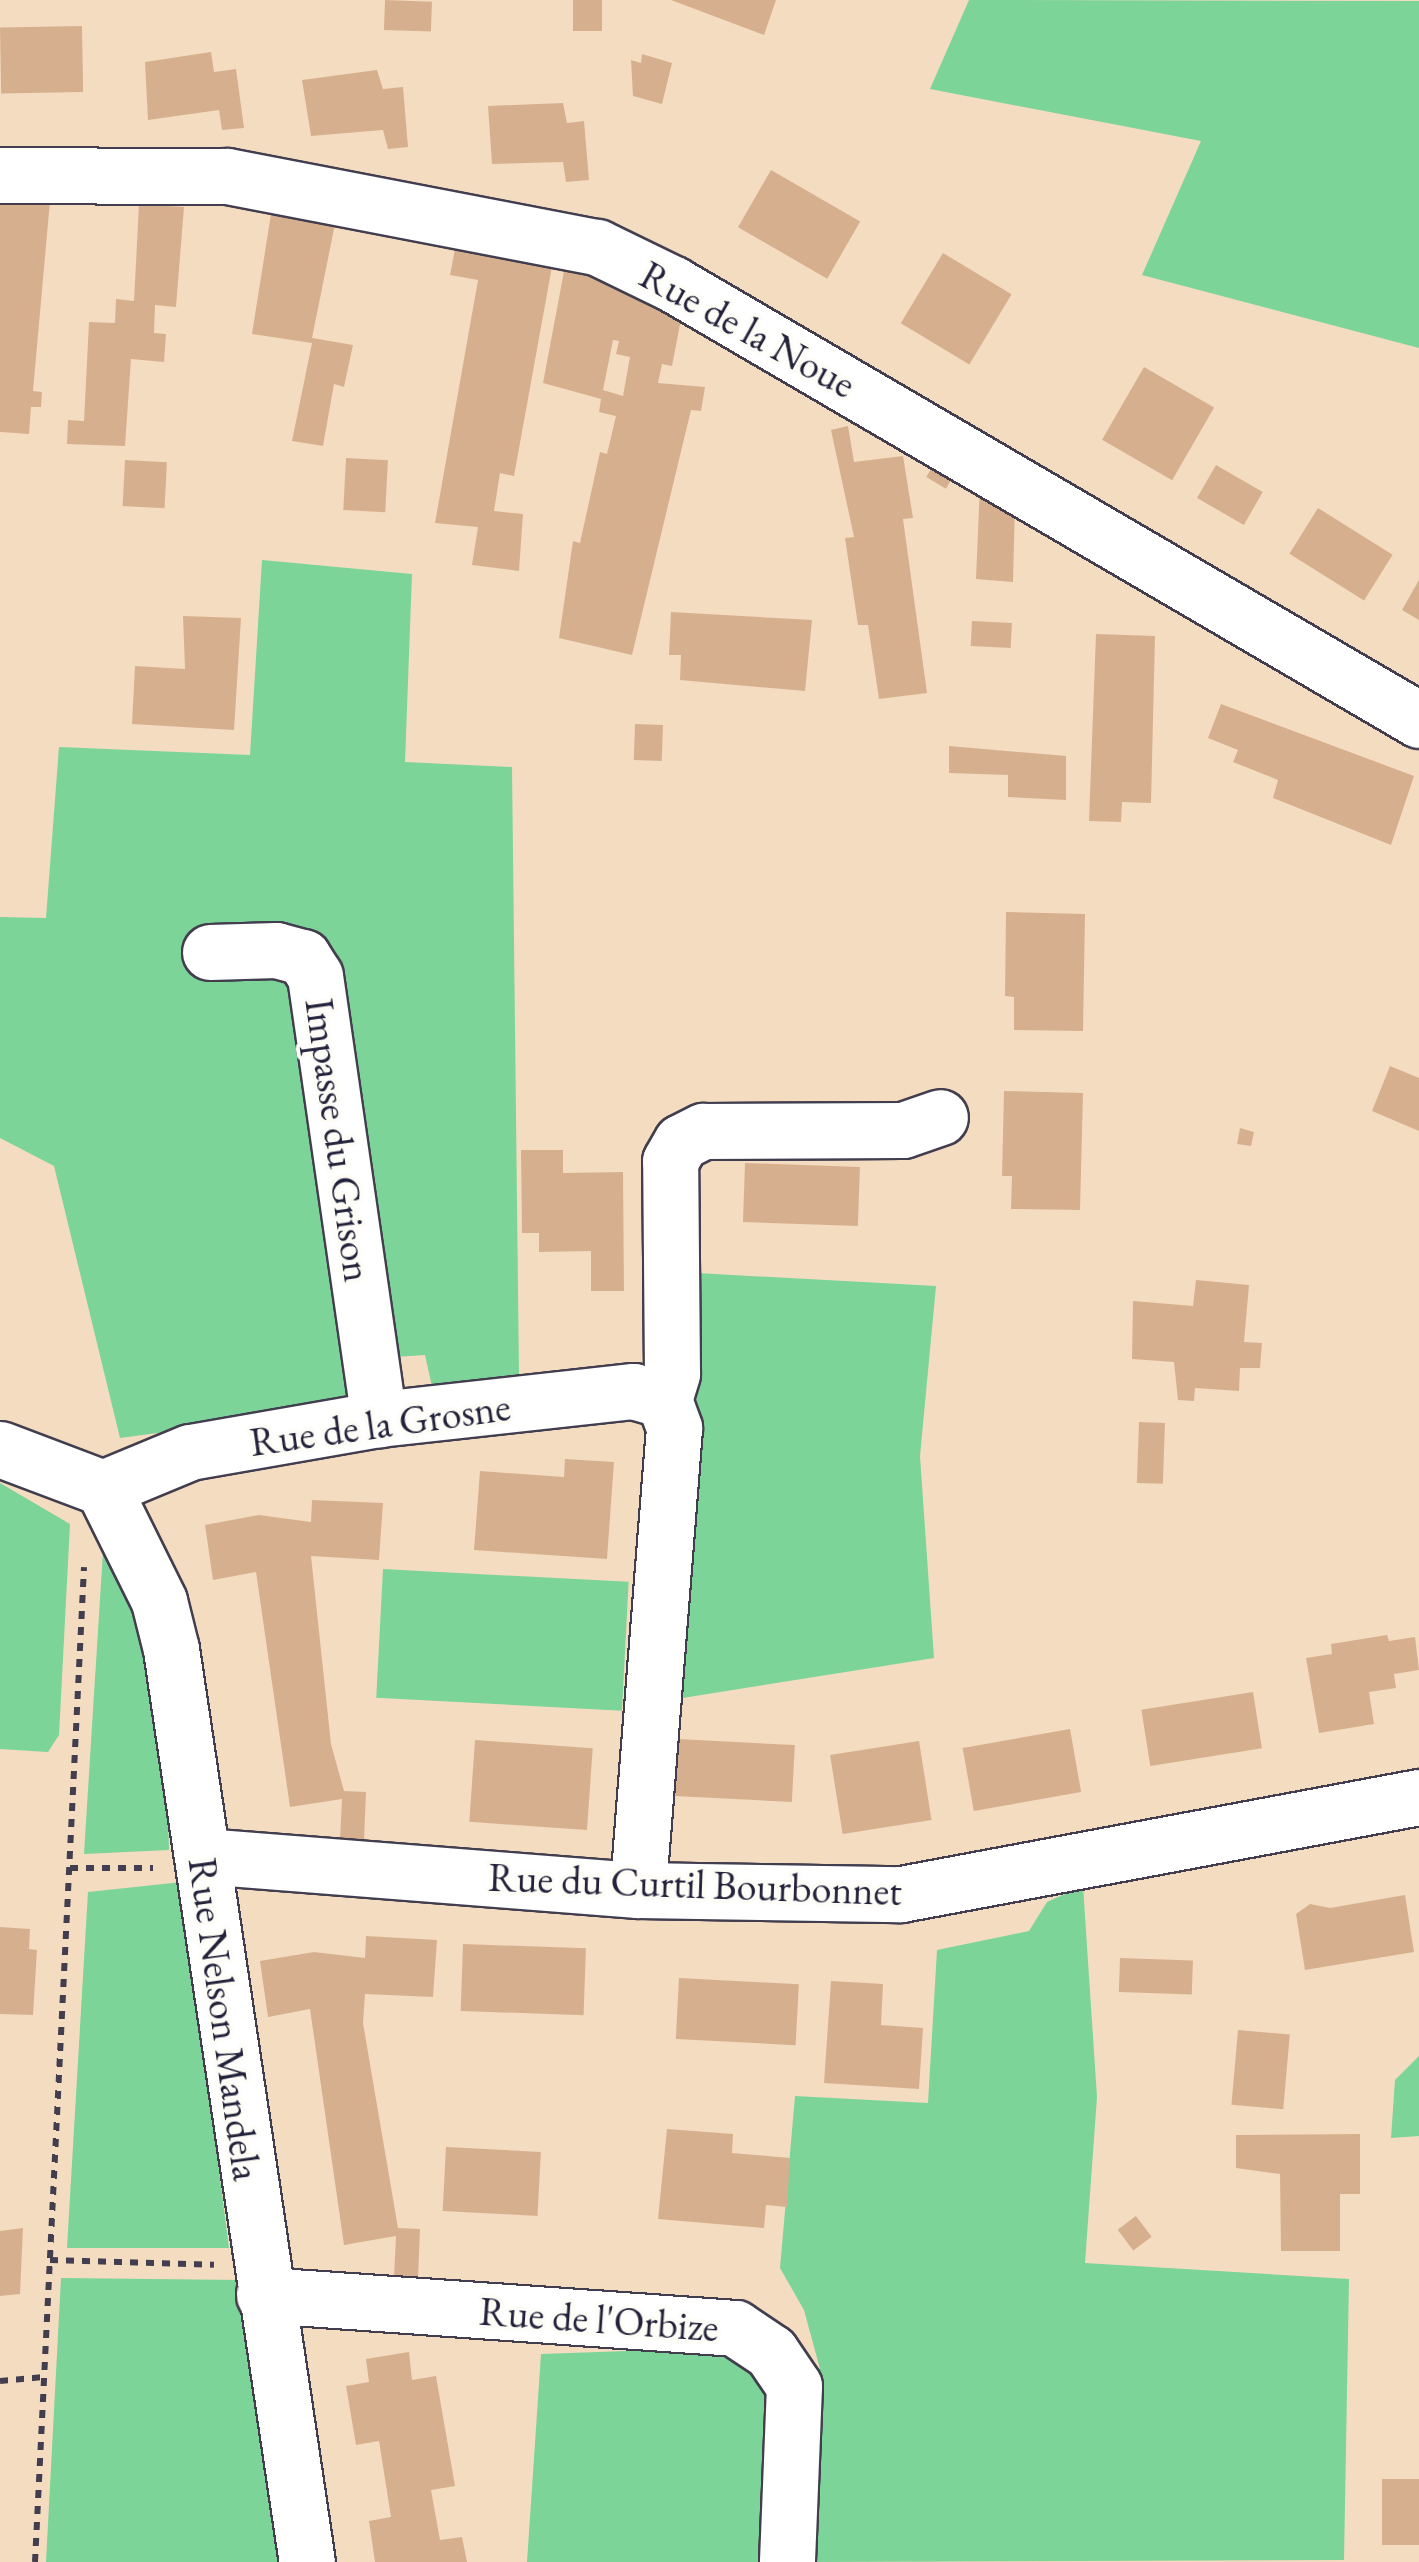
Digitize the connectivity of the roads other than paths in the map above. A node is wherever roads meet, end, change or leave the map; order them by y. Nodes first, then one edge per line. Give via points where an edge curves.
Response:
1 (0, 175) edge
2 (1419, 720) edge
3 (210, 952) dead end
4 (940, 1117) dead end
5 (664, 1400) junction
6 (379, 1420) junction
7 (0, 1449) edge
8 (103, 1488) junction
9 (1419, 1797) edge
10 (203, 1856) junction
11 (638, 1890) junction
12 (261, 2280) junction
13 (307, 2562) edge
14 (787, 2562) edge

1 - 2 street, Rue de la Noue via 227,176 597,247 673,284
3 - 6 street, Impasse du Grison via 276,950 302,957 316,976
4 - 5 street via 903,1130 704,1132 681,1142 670,1161 672,1372
5 - 6 street, Rue de la Grosne via 633,1391
5 - 11 street via 674,1428
6 - 8 street, Rue de la Grosne via 190,1452
7 - 8 street
8 - 10 street, Rue Nelson Mandela via 159,1600
9 - 11 street, Rue du Curtil Bourbonnet via 901,1894
10 - 11 street, Rue du Curtil Bourbonnet
10 - 12 street, Rue Nelson Mandela
12 - 13 street, Rue Nelson Mandela
12 - 14 street, Rue de l'Orbize via 735,2328 771,2352 794,2386

